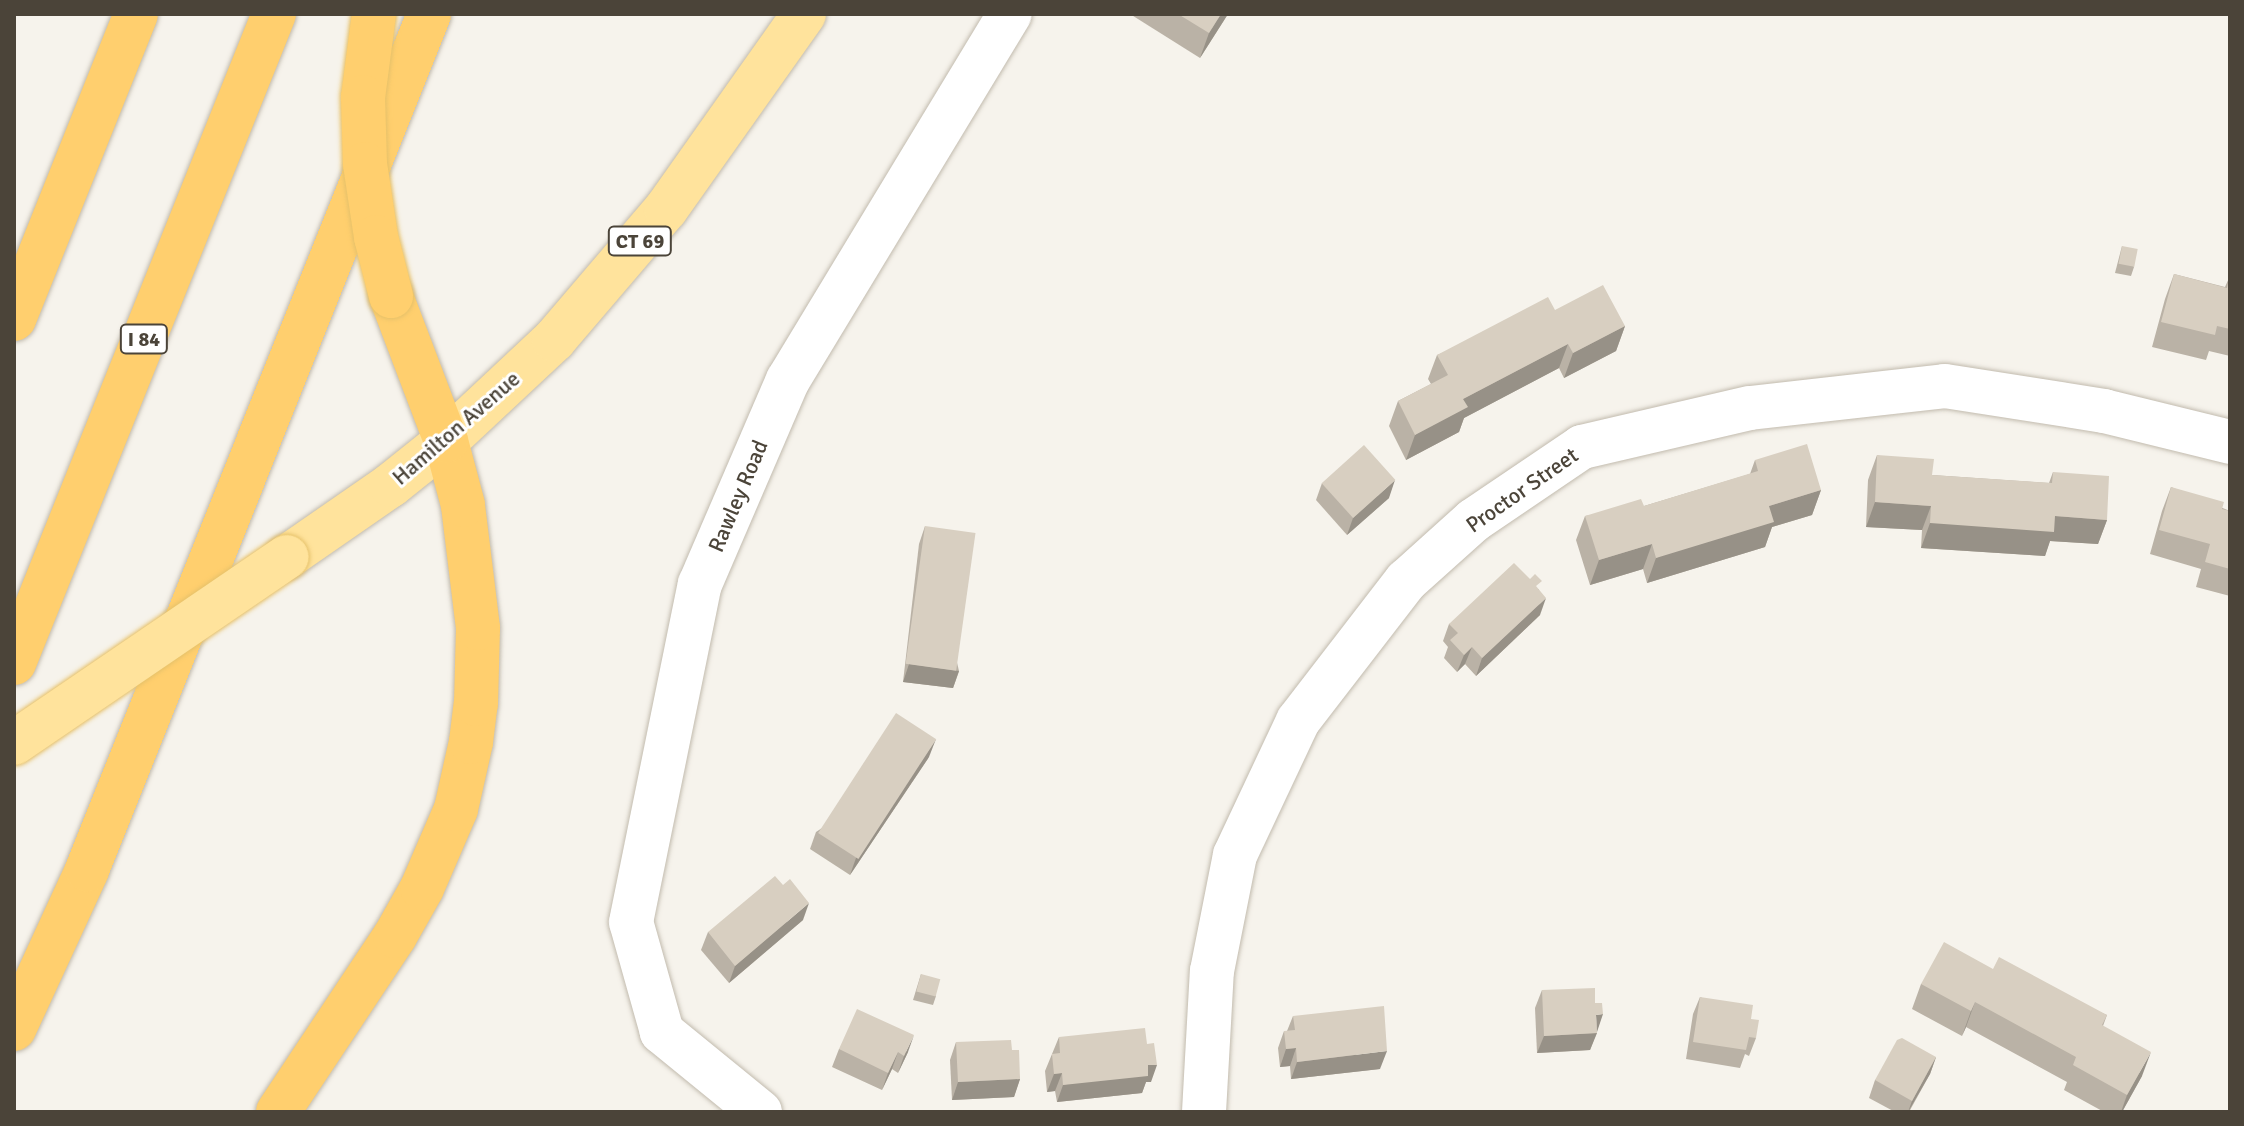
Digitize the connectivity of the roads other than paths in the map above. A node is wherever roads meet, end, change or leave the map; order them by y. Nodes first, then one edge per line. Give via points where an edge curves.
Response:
1 (136, 14) edge
2 (274, 14) edge
3 (374, 14) edge
4 (429, 14) edge
5 (804, 14) edge
6 (1010, 14) edge
7 (14, 319) edge
8 (446, 441) junction
9 (2230, 442) edge
10 (14, 663) edge
11 (14, 743) edge
12 (14, 1029) edge
13 (278, 1112) edge
14 (760, 1112) edge
15 (1204, 1112) edge

1 - 7 highway
2 - 10 highway, I 84
3 - 8 highway, bridge via 363,97 371,214 391,296
4 - 12 highway via 87,870
5 - 8 main road, Hamilton Avenue / CT 69 via 635,247 554,340
6 - 14 street, Rawley Road via 788,380 700,584 631,922 662,1032
8 - 11 main road, Hamilton Avenue / CT 69, bridge via 391,485
8 - 13 highway via 469,540 478,628 476,704 464,777 445,839 422,888
9 - 15 street, Proctor Street via 2104,411 1945,386 1750,408 1582,447 1474,520 1406,581 1298,721 1235,855 1212,971

